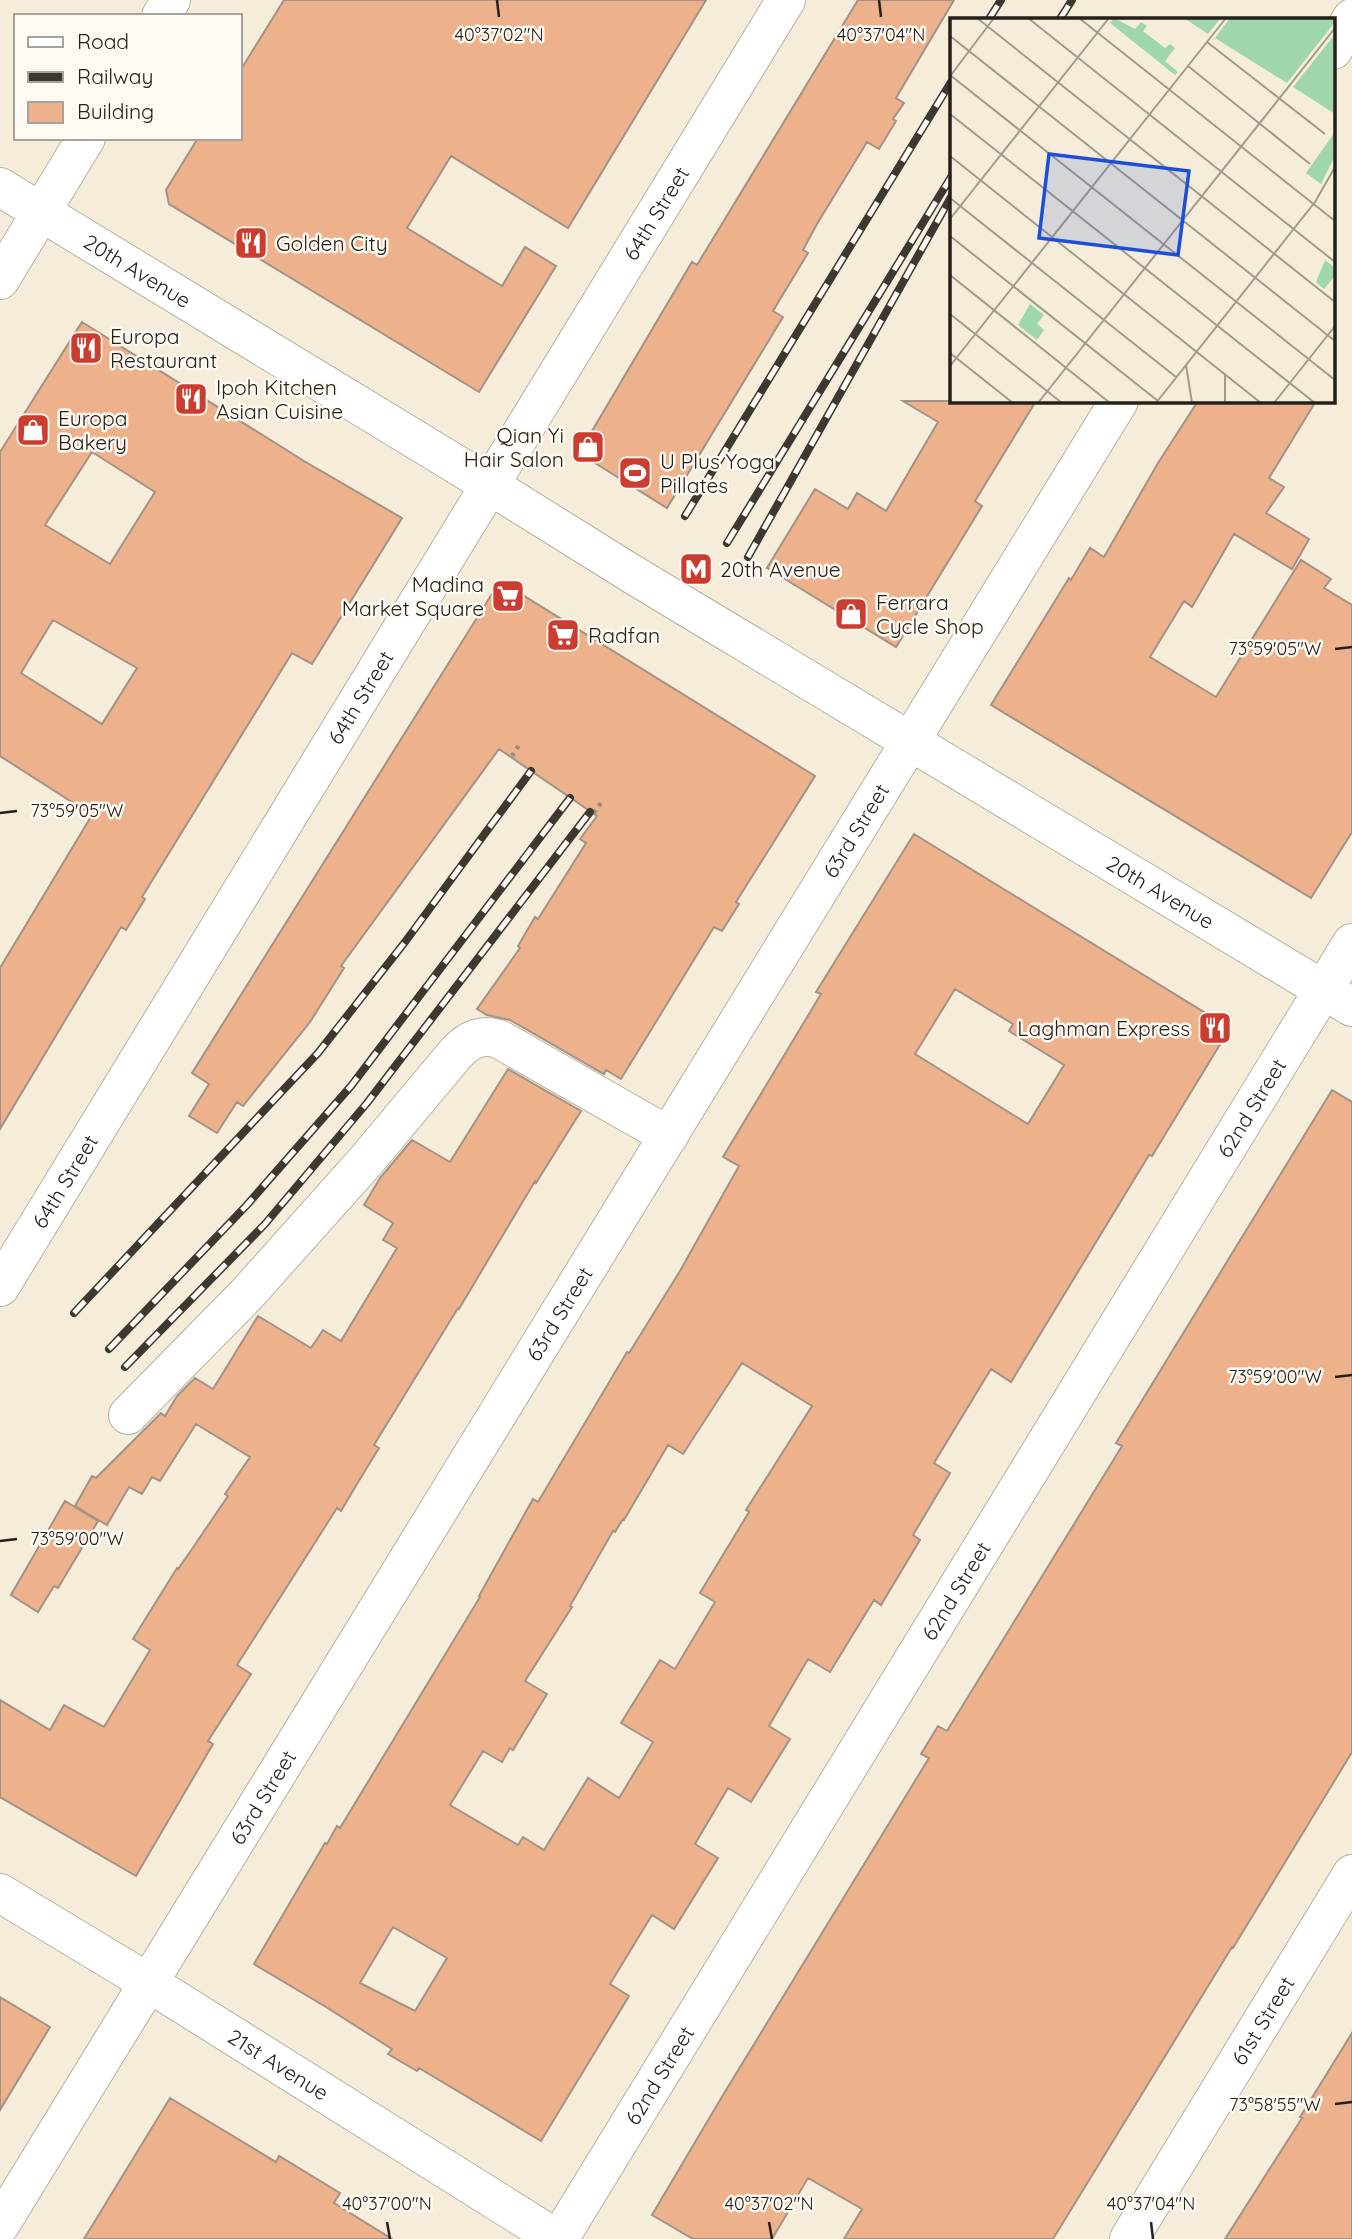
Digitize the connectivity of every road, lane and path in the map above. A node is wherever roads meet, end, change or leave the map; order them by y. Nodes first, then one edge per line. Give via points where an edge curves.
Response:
1 (786, 0) edge
2 (1352, 18) edge
3 (1334, 48) edge
4 (85, 140) edge
5 (0, 187) edge
6 (41, 212) junction
7 (0, 280) edge
8 (1118, 402) edge
9 (489, 485) junction
10 (521, 742) dead end
11 (911, 742) junction
12 (512, 755) dead end
13 (603, 800) dead end
14 (594, 813) dead end
15 (1352, 943) edge
16 (1338, 999) edge
17 (669, 1136) junction
18 (0, 1287) edge
19 (128, 1415) dead end
20 (1352, 1874) edge
21 (0, 1893) edge
22 (149, 1983) junction
23 (0, 2225) edge
24 (558, 2239) edge
25 (1129, 2239) edge

1 - 9 street, 64th Street
2 - 3 street
4 - 6 street
5 - 6 street, 20th Avenue
6 - 7 street
6 - 9 street, 20th Avenue
8 - 11 street, 63rd Street
9 - 11 street, 20th Avenue, bridge
9 - 18 street, 64th Street
10 - 12 path
11 - 16 street, 20th Avenue
11 - 17 street, 63rd Street
13 - 14 path
15 - 16 street, 62nd Street
16 - 24 street, 62nd Street
17 - 19 street via 499,1038 466,1042 247,1294
17 - 22 street, 63rd Street
20 - 25 street, 61st Street
21 - 22 street, 21st Avenue
22 - 23 street, 63rd Street
22 - 24 street, 21st Avenue

